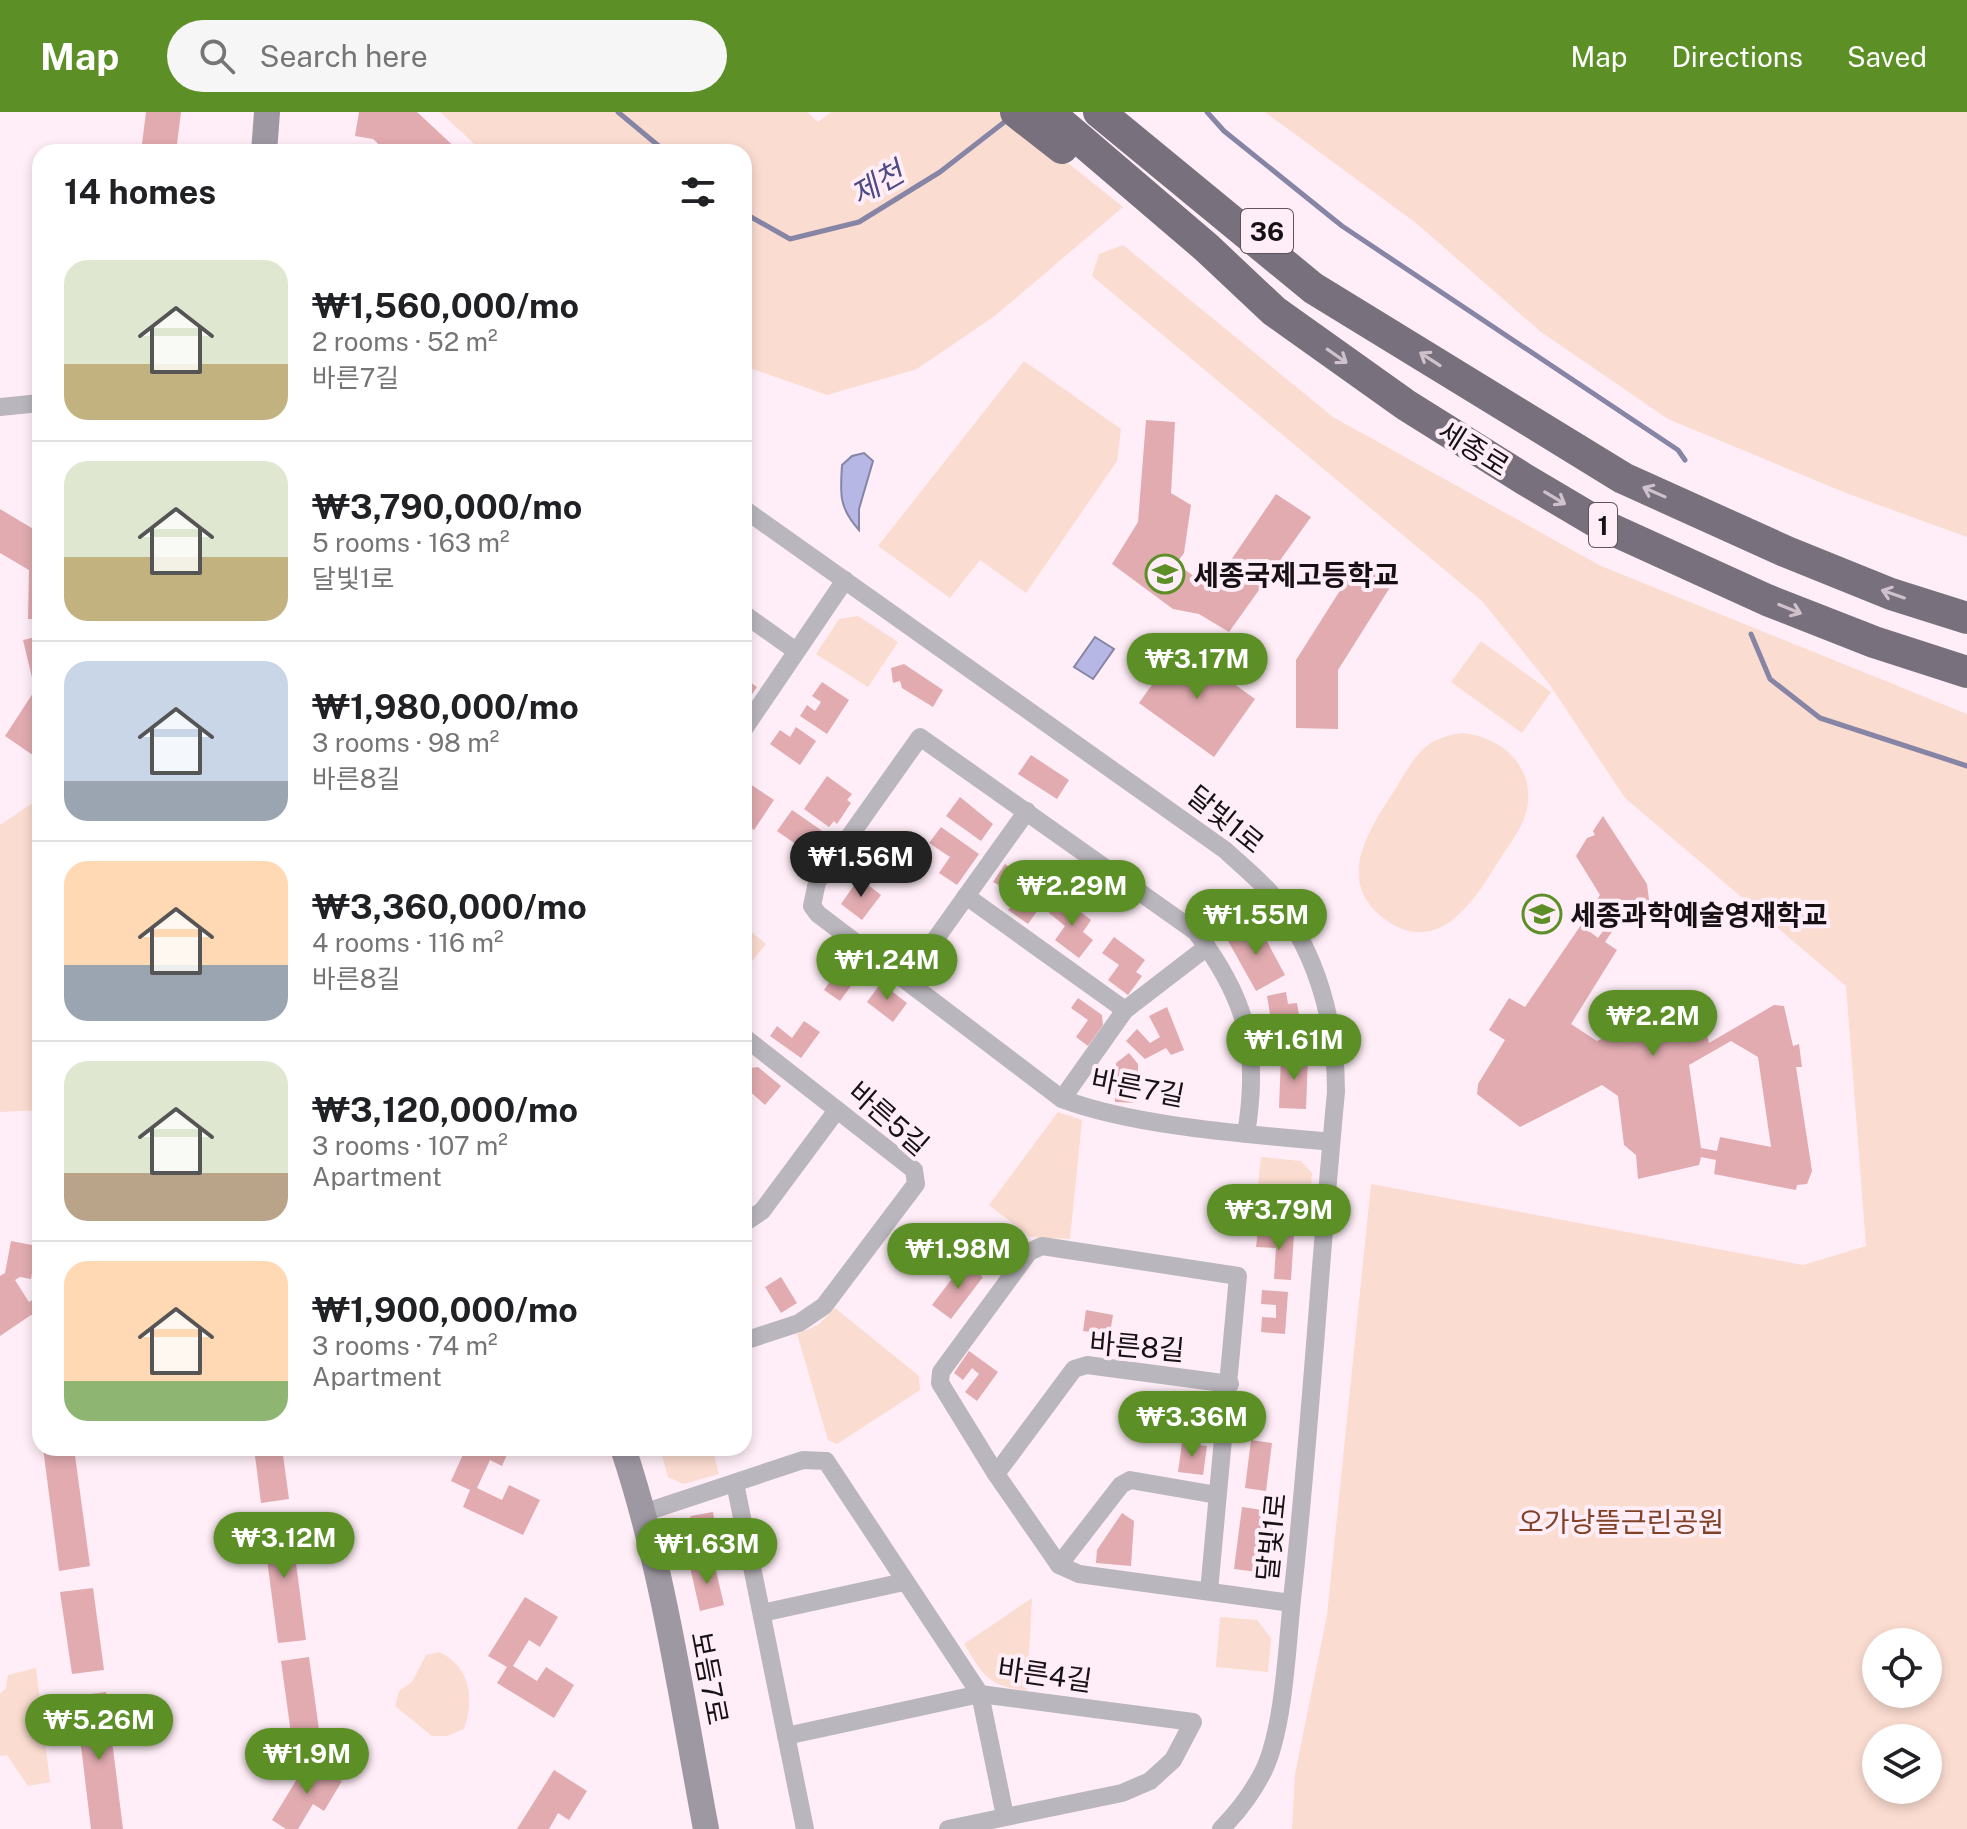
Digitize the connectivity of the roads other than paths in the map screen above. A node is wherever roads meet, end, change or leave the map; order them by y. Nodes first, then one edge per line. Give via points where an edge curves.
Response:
1 (267, 112) edge
2 (1016, 112) edge
3 (1048, 112) edge
4 (1099, 112) edge
5 (1130, 124) edge
6 (265, 144) edge
7 (1096, 165) junction
8 (1274, 311) joint
9 (1396, 336) joint
10 (32, 404) edge
11 (0, 407) edge
12 (752, 515) edge
13 (845, 580) junction
14 (1967, 618) edge
15 (752, 620) edge
16 (796, 651) junction
17 (1967, 672) edge
18 (752, 717) edge
19 (1027, 811) junction
20 (966, 896) junction
21 (1207, 947) junction
22 (907, 979) junction
23 (1125, 1010) junction
24 (752, 1048) edge
25 (1062, 1099) junction
26 (837, 1110) junction
27 (1246, 1134) junction
28 (1331, 1142) junction
29 (752, 1218) edge
30 (752, 1338) edge
31 (1230, 1384) junction
32 (625, 1456) edge
33 (996, 1474) junction
34 (735, 1483) junction
35 (1217, 1495) junction
36 (643, 1513) junction
37 (1059, 1565) junction
38 (904, 1582) junction
39 (1209, 1591) junction
40 (1291, 1603) junction
41 (762, 1613) junction
42 (980, 1694) junction
43 (786, 1736) junction
44 (1005, 1816) junction
45 (706, 1829) edge
46 (805, 1829) edge
47 (948, 1829) edge
48 (1221, 1829) edge

1 - 6 street
2 - 7 highway, 36
3 - 7 highway
4 - 5 highway
5 - 9 highway, 36
7 - 8 highway, 36
8 -> 17 highway, 세종로 / 1 via 1406,405 1600,524 1767,600
14 -> 9 highway, 세종로 / 1 via 1787,552 1623,478
10 - 11 street
12 - 13 street, 달빛1로
13 - 16 street
13 - 28 street, 달빛1로 via 1153,796 1225,850 1273,896 1305,947 1327,1005 1336,1064
15 - 16 street
16 - 18 street
19 - 20 street
19 - 21 street, 바른7길 via 1196,932
19 - 22 street, 바른7길 via 920,737 812,894 818,914
20 - 22 street
20 - 23 street
21 - 23 street, 바른7길
21 - 27 street, 바른7길 via 1236,994 1248,1033 1253,1066
22 - 25 street, 바른7길
23 - 25 street, 바른7길
24 - 26 street, 바른5길
25 - 27 street, 바른7길 via 1091,1110
26 - 29 street
26 - 30 street, 바른5길 via 914,1170 916,1184 824,1306 799,1323
27 - 28 street
28 - 40 street, 달빛1로
31 - 33 street, 바른8길 via 1087,1365 1074,1369
31 - 33 street via 1238,1276 1037,1248 941,1372 940,1383
31 - 35 street
32 - 36 street, 보듬7로
33 - 37 street
34 - 36 street, 바른4길
34 - 38 street, 바른4길 via 803,1460 826,1461
34 - 41 street
35 - 37 street via 1130,1480
35 - 39 street
36 - 45 street, 보듬7로
37 - 39 street via 1079,1574
38 - 41 street
38 - 42 street, 바른4길
39 - 40 street
40 - 48 street, 달빛1로 via 1275,1733 1264,1770 1242,1807
41 - 43 street
42 - 43 street
42 - 44 street
42 - 44 street, 바른4길 via 1193,1722 1173,1760 1150,1781 1122,1793
43 - 46 street
44 - 47 street, 바른4길

